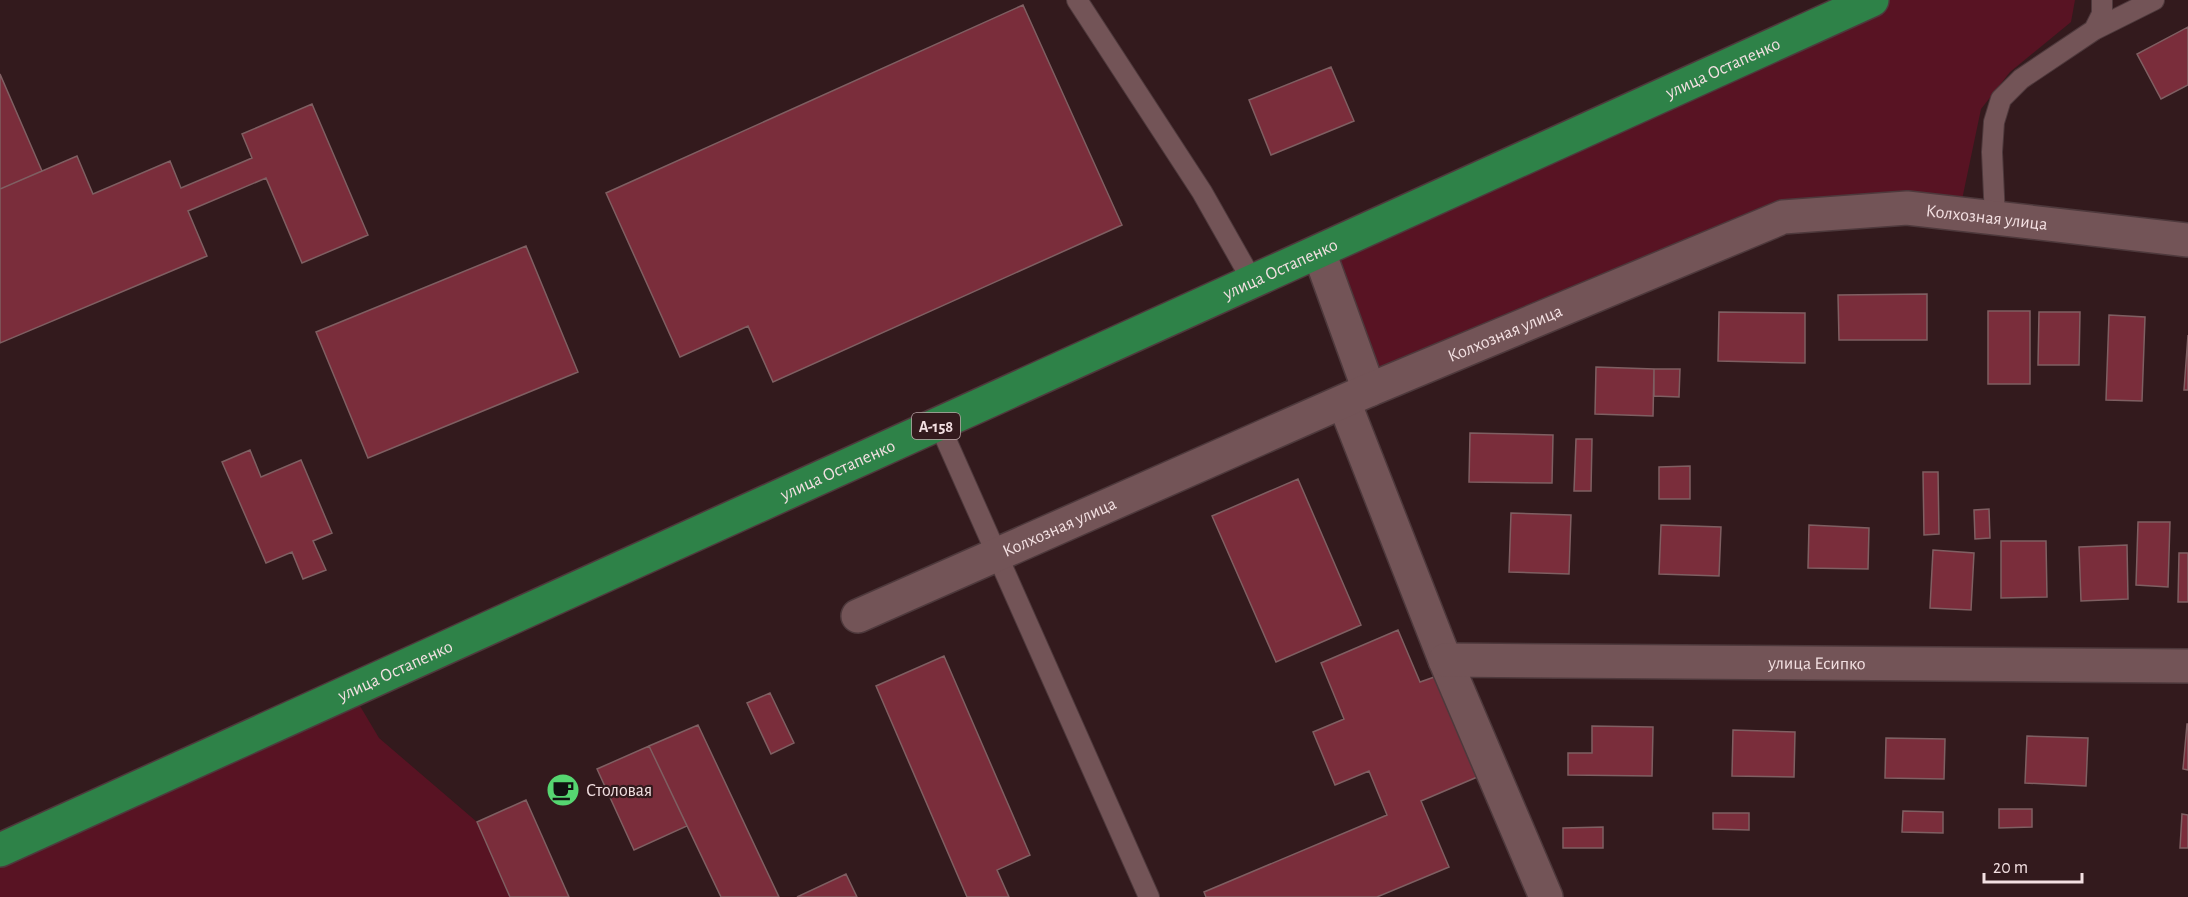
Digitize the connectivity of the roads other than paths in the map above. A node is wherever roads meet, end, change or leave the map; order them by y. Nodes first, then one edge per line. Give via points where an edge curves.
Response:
1 (1077, 0) edge
2 (1872, 0) edge
3 (2102, 0) edge
4 (2154, 0) edge
5 (2094, 30) junction
6 (1995, 218) junction
7 (2188, 240) edge
8 (1319, 252) junction
9 (1253, 282) junction
10 (1356, 396) junction
11 (939, 424) junction
12 (996, 556) junction
13 (858, 616) dead end
14 (1445, 660) junction
15 (2188, 666) edge
16 (0, 850) edge
17 (1149, 897) edge
18 (1546, 897) edge

1 - 9 lane via 1202,192
2 - 8 main road, улица Остапенко / А-158
3 - 5 lane via 2102,14
4 - 5 lane
5 - 6 lane via 2021,78 2001,99 1994,122 1992,152
6 - 7 street, Колхозная улица
6 - 10 street, Колхозная улица via 1907,208 1783,217
8 - 9 main road, улица Остапенко / А-158
8 - 10 street
9 - 11 main road, улица Остапенко / А-158
10 - 12 street, Колхозная улица
10 - 14 street
11 - 12 lane
11 - 16 main road, улица Остапенко / А-158
12 - 13 street, Колхозная улица
12 - 17 lane
14 - 15 street, улица Есипко
14 - 18 street

